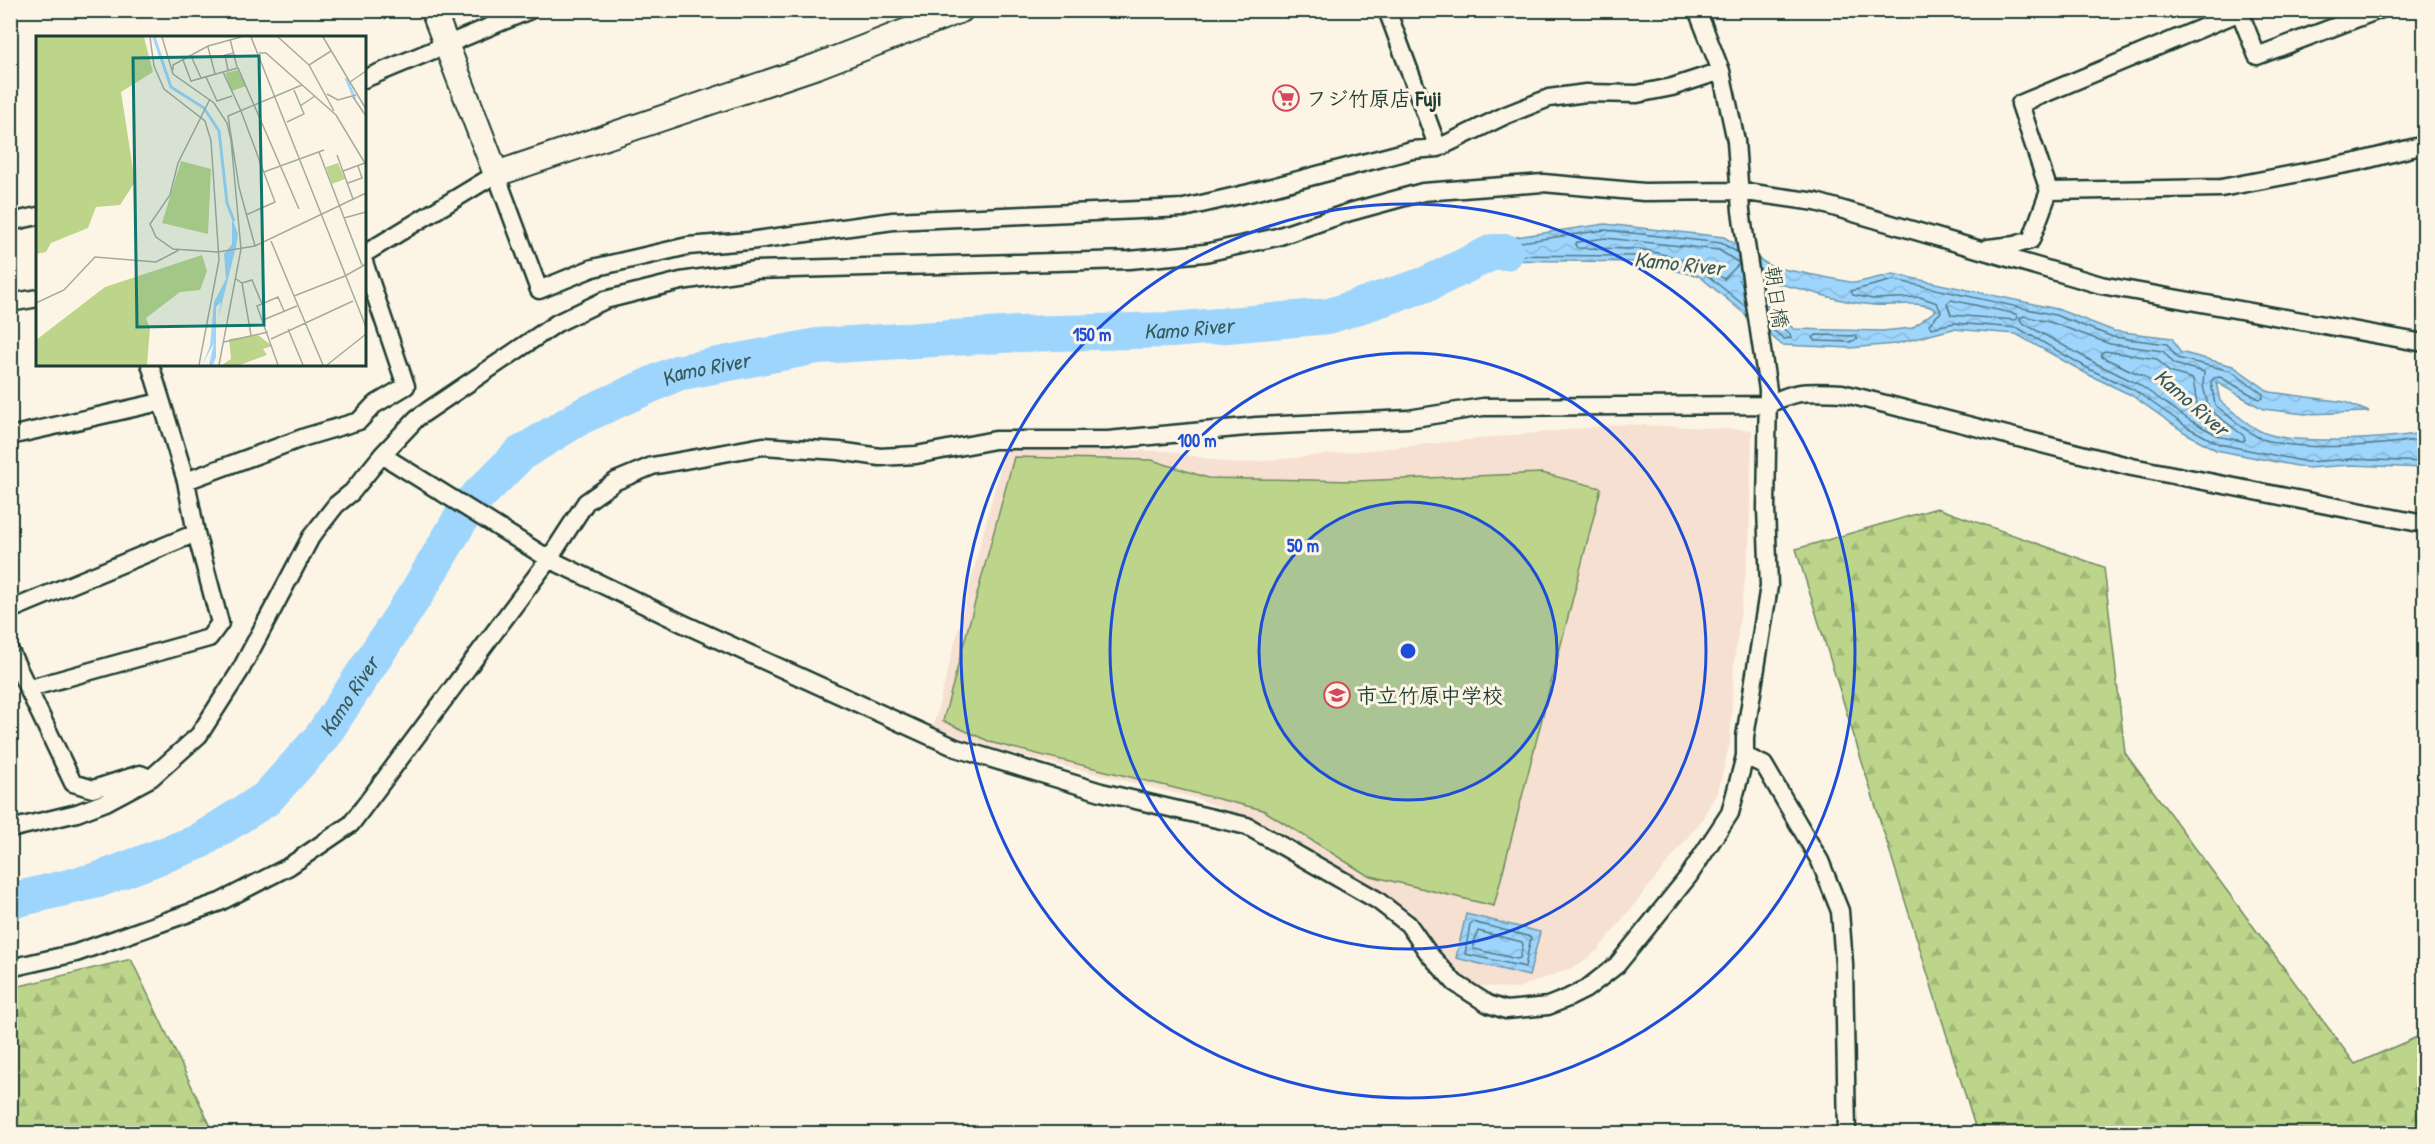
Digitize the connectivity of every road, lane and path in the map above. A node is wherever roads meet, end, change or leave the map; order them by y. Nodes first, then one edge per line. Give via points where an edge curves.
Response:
1 (433, 10) edge
2 (530, 10) edge
3 (960, 10) edge
4 (1387, 10) edge
5 (1697, 10) edge
6 (2379, 10) edge
7 (2239, 11) edge
8 (444, 44) junction
9 (1721, 71) junction
10 (366, 78) edge
11 (2424, 145) edge
12 (1438, 148) junction
13 (496, 174) junction
14 (1739, 191) junction
15 (2049, 192) junction
16 (36, 216) edge
17 (10, 222) edge
18 (1977, 248) junction
19 (366, 253) edge
20 (366, 268) edge
21 (36, 298) edge
22 (10, 303) edge
23 (2424, 343) edge
24 (151, 366) edge
25 (1768, 398) junction
26 (160, 402) junction
27 (10, 436) edge
28 (382, 455) junction
29 (186, 481) junction
30 (2424, 524) edge
31 (196, 532) junction
32 (543, 555) junction
33 (10, 610) edge
34 (10, 651) edge
35 (30, 688) junction
36 (1745, 756) junction
37 (151, 778) junction
38 (10, 829) edge
39 (10, 968) edge
40 (1847, 1134) edge

1 - 8 street
2 - 8 street
3 - 13 street via 817,66
4 - 12 street
5 - 9 street, 朝日橋
6 - 7 street via 2257,56
7 - 15 street via 2020,104
8 - 10 street
8 - 13 street
9 - 12 street via 1637,94 1586,93 1549,98
9 - 14 street, 朝日橋 via 1736,141
11 - 15 street via 2221,188
12 - 13 street via 1412,150 1184,208 893,221 688,246 593,268 539,290
13 - 19 street
14 - 18 street via 1816,202
14 - 25 street, 朝日橋
14 - 28 street via 1644,192 1543,183 1423,192 1277,237 1204,253 1129,260 755,270 681,281 605,300 557,322 417,418
15 - 18 street via 2031,240
16 - 17 street
18 - 23 street via 2101,285
20 - 29 street via 406,386 374,405 360,421
21 - 22 street
24 - 26 street
25 - 30 street via 1806,392 1842,393 2132,467
25 - 32 street via 1483,407 1408,419 1257,426 1108,440 995,440 916,455 880,457 763,446 652,466 616,482 586,502
25 - 36 street, 朝日橋 via 1769,586
26 - 27 street
26 - 29 street
28 - 32 street, 朝日橋
28 - 37 street via 311,537 240,671 199,735
29 - 31 street
31 - 33 street
31 - 35 street via 220,623 209,638
32 - 36 street, 朝日橋 via 956,748 1101,792 1247,826 1377,900 1408,924 1455,983 1488,1004 1506,1010 1548,1006 1568,998 1617,965 1688,877 1730,813
32 - 39 street via 351,824 288,867 220,902 76,952
34 - 35 street
35 - 37 street via 73,783 93,789 141,774
36 - 40 street via 1764,765 1820,861 1840,911
37 - 38 street via 77,813

